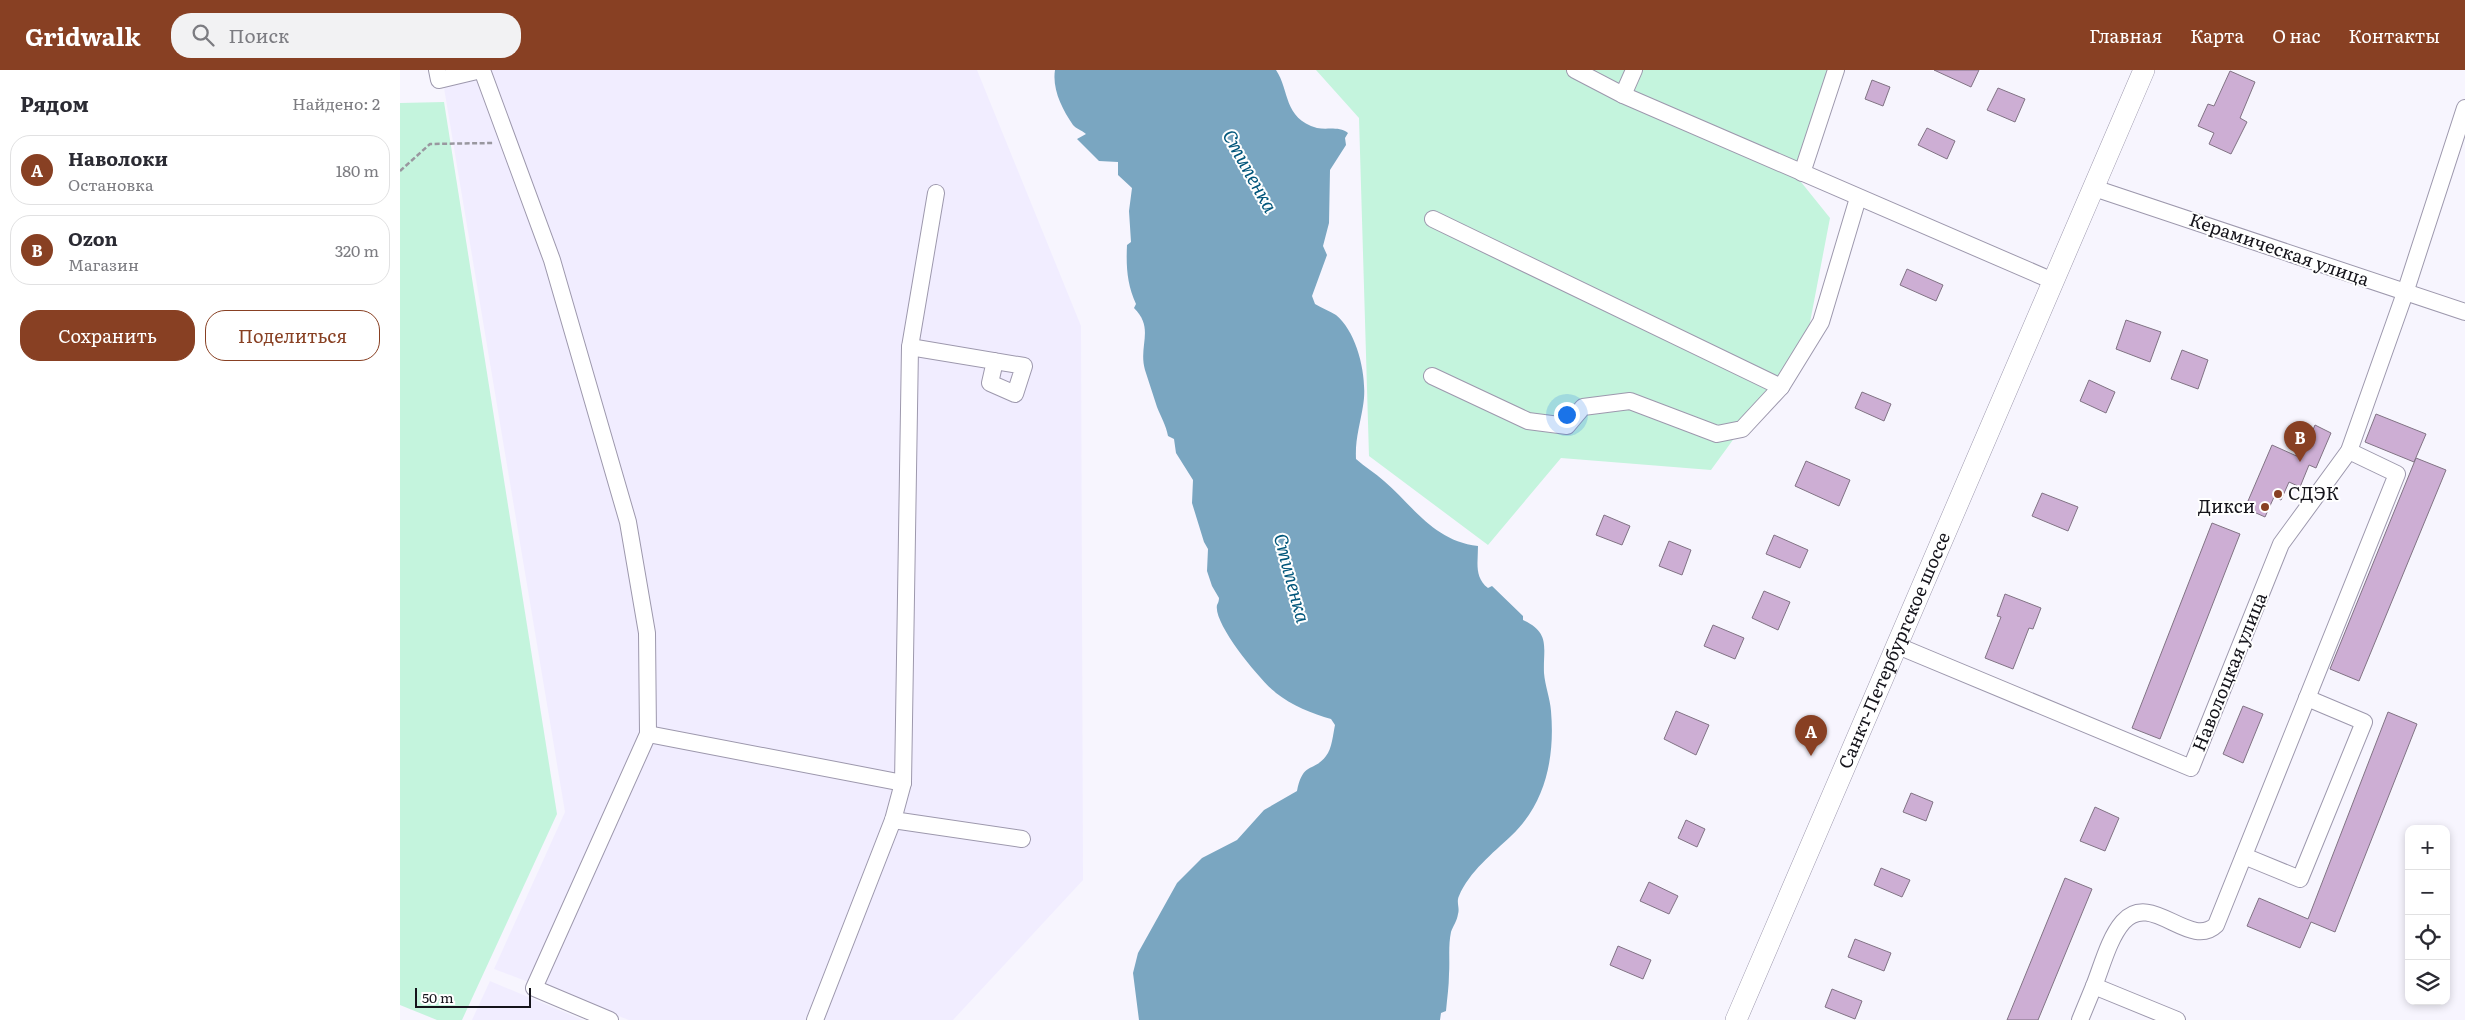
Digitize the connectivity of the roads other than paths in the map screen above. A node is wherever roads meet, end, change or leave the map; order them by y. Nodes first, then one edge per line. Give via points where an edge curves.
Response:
1 (437, 70) edge
2 (482, 70) edge
3 (1575, 70) edge
4 (1634, 70) edge
5 (1836, 70) edge
6 (2144, 70) edge
7 (1623, 95) junction
8 (2465, 108) edge
9 (2460, 134) edge
10 (1802, 173) junction
11 (2094, 188) junction
12 (936, 193) dead end
13 (1858, 198) junction
14 (1433, 219) dead end
15 (2053, 280) junction
16 (2405, 293) junction
17 (2465, 312) edge
18 (910, 347) junction
19 (994, 361) dead end
20 (1432, 376) dead end
21 (1781, 387) junction
22 (2349, 451) junction
23 (1898, 646) junction
24 (2307, 698) junction
25 (648, 734) junction
26 (903, 783) junction
27 (893, 820) junction
28 (1022, 839) dead end
29 (2244, 856) junction
30 (2094, 986) junction
31 (610, 1020) edge
32 (815, 1020) edge
33 (1736, 1020) edge
34 (2080, 1020) edge
35 (2177, 1020) edge

1 - 2 street via 439,80
2 - 25 street via 552,260 628,522 648,633
3 - 7 street
4 - 7 street
5 - 10 street
6 - 11 main road, Санкт-Петербургское шоссе
7 - 10 street
8 - 9 street, Наволоцкая улица
9 - 16 street, Наволоцкая улица
10 - 13 street
11 - 15 main road, Санкт-Петербургское шоссе
11 - 16 street, Керамическая улица
12 - 18 street
13 - 15 street
13 - 21 street via 1821,322
14 - 21 street
15 - 23 main road, Санкт-Петербургское шоссе
16 - 17 street, Керамическая улица
16 - 22 street, Наволоцкая улица
18 - 19 street
18 - 26 street
20 - 21 street via 1528,421 1567,426 1583,407 1630,401 1717,434 1742,428
22 - 23 street, Наволоцкая улица via 2281,544 2191,768
22 - 24 street via 2397,474
23 - 33 main road, Санкт-Петербургское шоссе
24 - 29 street
24 - 29 street via 2364,722 2300,879
25 - 26 street
25 - 31 street via 534,988
26 - 27 street
27 - 28 street
27 - 32 street
29 - 30 street via 2216,925 2211,930 2197,931 2149,912 2136,913 2124,920 2118,929
30 - 34 street
30 - 35 street

